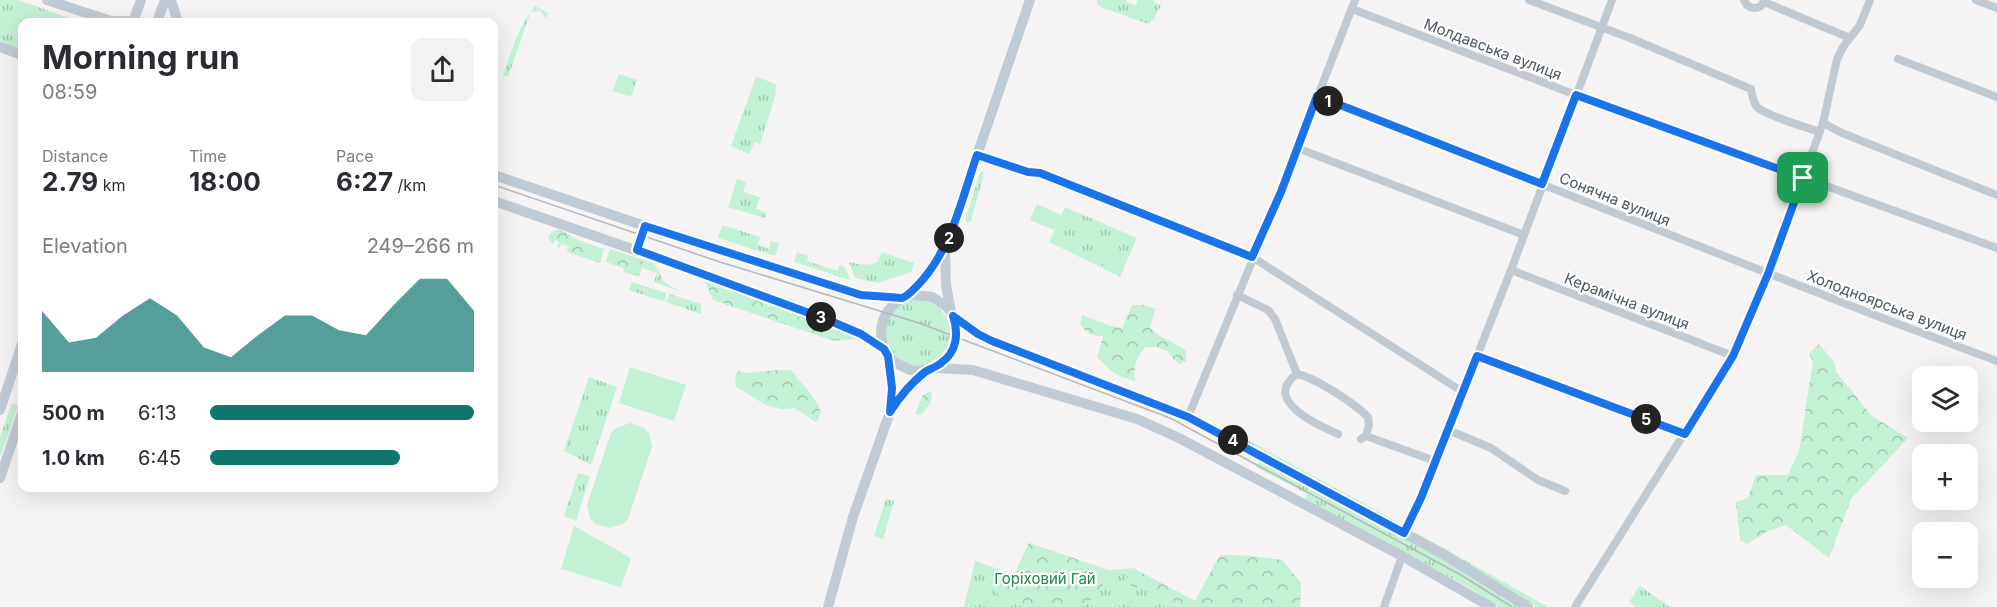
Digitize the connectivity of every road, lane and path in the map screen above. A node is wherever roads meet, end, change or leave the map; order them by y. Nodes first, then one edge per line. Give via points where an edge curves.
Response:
1 (47, 0) edge
2 (141, 0) edge
3 (165, 0) edge
4 (171, 0) edge
5 (1030, 0) edge
6 (1355, 0) edge
7 (1529, 0) edge
8 (1612, 0) edge
9 (1744, 0) edge
10 (1870, 0) edge
11 (1976, 0) edge
12 (1764, 1) edge
13 (1352, 9) junction
14 (1997, 9) edge
15 (102, 18) edge
16 (135, 18) edge
17 (159, 18) edge
18 (177, 18) edge
19 (1601, 28) junction
20 (1850, 38) junction
21 (0, 47) edge
22 (18, 54) edge
23 (1898, 59) dead end
24 (1576, 95) junction
25 (1317, 96) junction
26 (1997, 97) edge
27 (1823, 123) junction
28 (1820, 132) junction
29 (1298, 148) junction
30 (977, 155) junction
31 (498, 176) edge
32 (1803, 178) junction
33 (1542, 184) junction
34 (1997, 195) edge
35 (498, 202) edge
36 (645, 226) junction
37 (1524, 235) junction
38 (1997, 248) edge
39 (945, 249) junction
40 (637, 250) junction
41 (1252, 257) junction
42 (1512, 270) junction
43 (1768, 274) junction
44 (1237, 295) junction
45 (904, 297) junction
46 (952, 314) junction
47 (886, 353) junction
48 (18, 356) edge
49 (1477, 356) junction
50 (1733, 356) junction
51 (1997, 361) edge
52 (931, 369) junction
53 (1297, 374) junction
54 (1463, 392) junction
55 (0, 410) edge
56 (890, 412) junction
57 (1188, 417) junction
58 (18, 425) edge
59 (1448, 430) junction
60 (1338, 434) dead end
61 (1685, 434) junction
62 (1435, 461) junction
63 (0, 478) edge
64 (1565, 490) dead end
65 (1404, 533) junction
66 (1402, 556) junction
67 (828, 607) edge
68 (1384, 607) edge
69 (1491, 607) edge
70 (1528, 607) edge
71 (1575, 607) edge

1 - 15 main road
2 - 16 main road
3 - 17 main road
4 - 18 main road
5 - 30 main road
6 - 13 street
7 - 19 street
8 - 19 street
9 - 12 street via 1753,8
10 - 20 street
11 - 14 street
12 - 20 street
13 - 24 street, Молдавська вулиця
13 - 25 street
19 - 24 street
19 - 28 street via 1751,89 1757,106 1766,112
20 - 27 street via 1838,59
21 - 22 main road
23 - 26 street
24 - 32 street, Молдавська вулиця
24 - 33 street
25 - 29 street
25 - 33 street, Сонячна вулиця
27 - 28 street
27 - 34 street
28 - 32 street
29 - 37 street
29 - 41 street
30 - 39 main road
30 - 41 street via 1040,173
31 - 36 main road
32 - 38 street, Молдавська вулиця
32 - 43 street
33 - 37 street
33 - 43 street, Сонячна вулиця
35 - 40 main road
36 - 40 main road
36 - 45 main road via 861,295
37 - 42 street
39 - 45 main road via 927,277
39 - 46 main road via 945,285
40 - 47 main road via 845,326
41 - 44 street
41 - 54 street
42 - 49 street
42 - 50 street, Керамічна вулиця
43 - 50 street
43 - 51 street, Холодноярська вулиця
44 - 53 street via 1268,310 1275,319
44 - 57 street
45 - 46 main road via 932,297
45 - 47 main road via 882,320 881,340
46 - 52 main road via 957,331 954,346 943,362
46 - 57 main road via 992,341
47 - 52 main road via 901,367
47 - 56 main road via 892,388
48 - 55 main road
49 - 54 street
49 - 61 street
50 - 61 street
52 - 56 main road via 903,393
52 - 66 main road via 984,372 1137,419
53 - 60 street via 1286,389 1287,399 1296,412
53 - 62 street via 1318,382 1368,417 1364,437
54 - 59 street
56 - 67 main road via 853,517
57 - 65 main road
58 - 63 main road
59 - 62 street
59 - 64 street via 1491,448 1538,480
61 - 71 street
62 - 65 street
65 - 70 main road
66 - 68 street
66 - 69 main road

